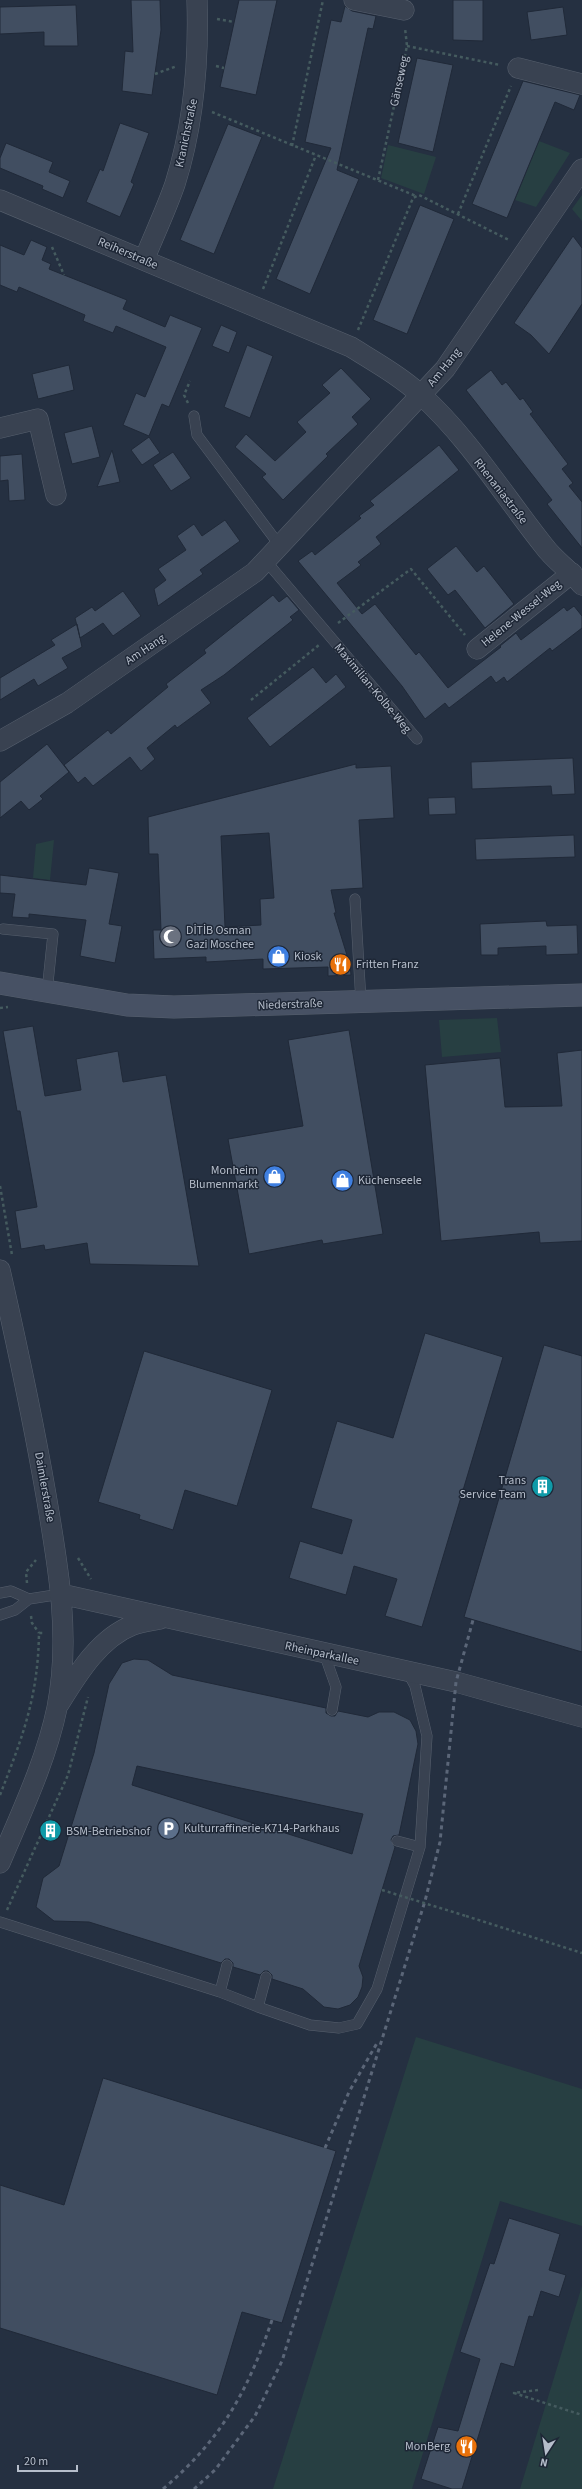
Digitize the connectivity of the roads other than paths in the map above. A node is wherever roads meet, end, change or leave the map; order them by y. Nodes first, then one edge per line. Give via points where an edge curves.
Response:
1 (197, 0) edge
2 (354, 0) edge
3 (404, 10) dead end
4 (518, 68) road end
5 (582, 84) edge
6 (582, 169) edge
7 (0, 200) edge
8 (144, 260) junction
9 (421, 395) junction
10 (194, 416) road end
11 (0, 428) edge
12 (56, 495) dead end
13 (280, 546) junction
14 (266, 560) junction
15 (577, 579) edge
16 (477, 649) road end
17 (417, 739) dead end
18 (0, 741) edge
19 (355, 899) dead end
20 (3, 929) dead end
21 (0, 983) edge
22 (47, 992) junction
23 (582, 995) edge
24 (361, 1002) junction
25 (0, 1270) edge
26 (0, 1593) edge
27 (61, 1594) junction
28 (29, 1598) junction
29 (0, 1615) edge
30 (165, 1618) junction
31 (324, 1653) junction
32 (407, 1672) junction
33 (57, 1708) junction
34 (332, 1710) dead end
35 (582, 1716) edge
36 (397, 1841) dead end
37 (420, 1847) junction
38 (0, 1863) edge
39 (3, 1918) edge
40 (228, 1966) dead end
41 (266, 1977) dead end
42 (220, 1992) junction
43 (258, 2008) junction

1 - 8 street, Kranichstraße via 198,70 193,103 175,183
2 - 3 street
4 - 5 street
6 - 9 street, Am Hang via 445,369
7 - 8 street, Reiherstraße
8 - 9 street, Reiherstraße via 351,347
9 - 13 street, Am Hang
9 - 15 street, Rhenaniastraße via 450,425 545,549
10 - 13 lane via 197,435
11 - 12 street via 38,419
13 - 14 street, Am Hang
14 - 17 lane, Maximilian-Kolbe-Weg
14 - 18 street, Am Hang via 241,583 67,703
15 - 16 street, Helene-Wessel-Weg
19 - 24 lane
20 - 22 lane via 52,934
21 - 22 street, Niederstraße
22 - 24 street, Niederstraße via 127,1005 181,1007
23 - 24 street, Niederstraße
25 - 27 street, Daimlerstraße via 31,1407
26 - 28 lane via 11,1591
27 - 28 lane
27 - 30 street, Rheinparkallee
27 - 33 street, Daimlerstraße via 63,1633
28 - 29 lane via 15,1610
30 - 31 street, Rheinparkallee
30 - 33 street, Daimlerstraße via 133,1625 111,1638 80,1673
31 - 32 street, Rheinparkallee
31 - 34 lane via 336,1687
32 - 35 street, Rheinparkallee via 456,1682
32 - 37 lane via 415,1686 427,1736
33 - 38 street, Daimlerstraße via 24,1806
36 - 37 lane
37 - 43 lane via 377,1989 357,2024 339,2028 310,2025
39 - 42 lane
40 - 42 lane
41 - 43 lane
42 - 43 lane

